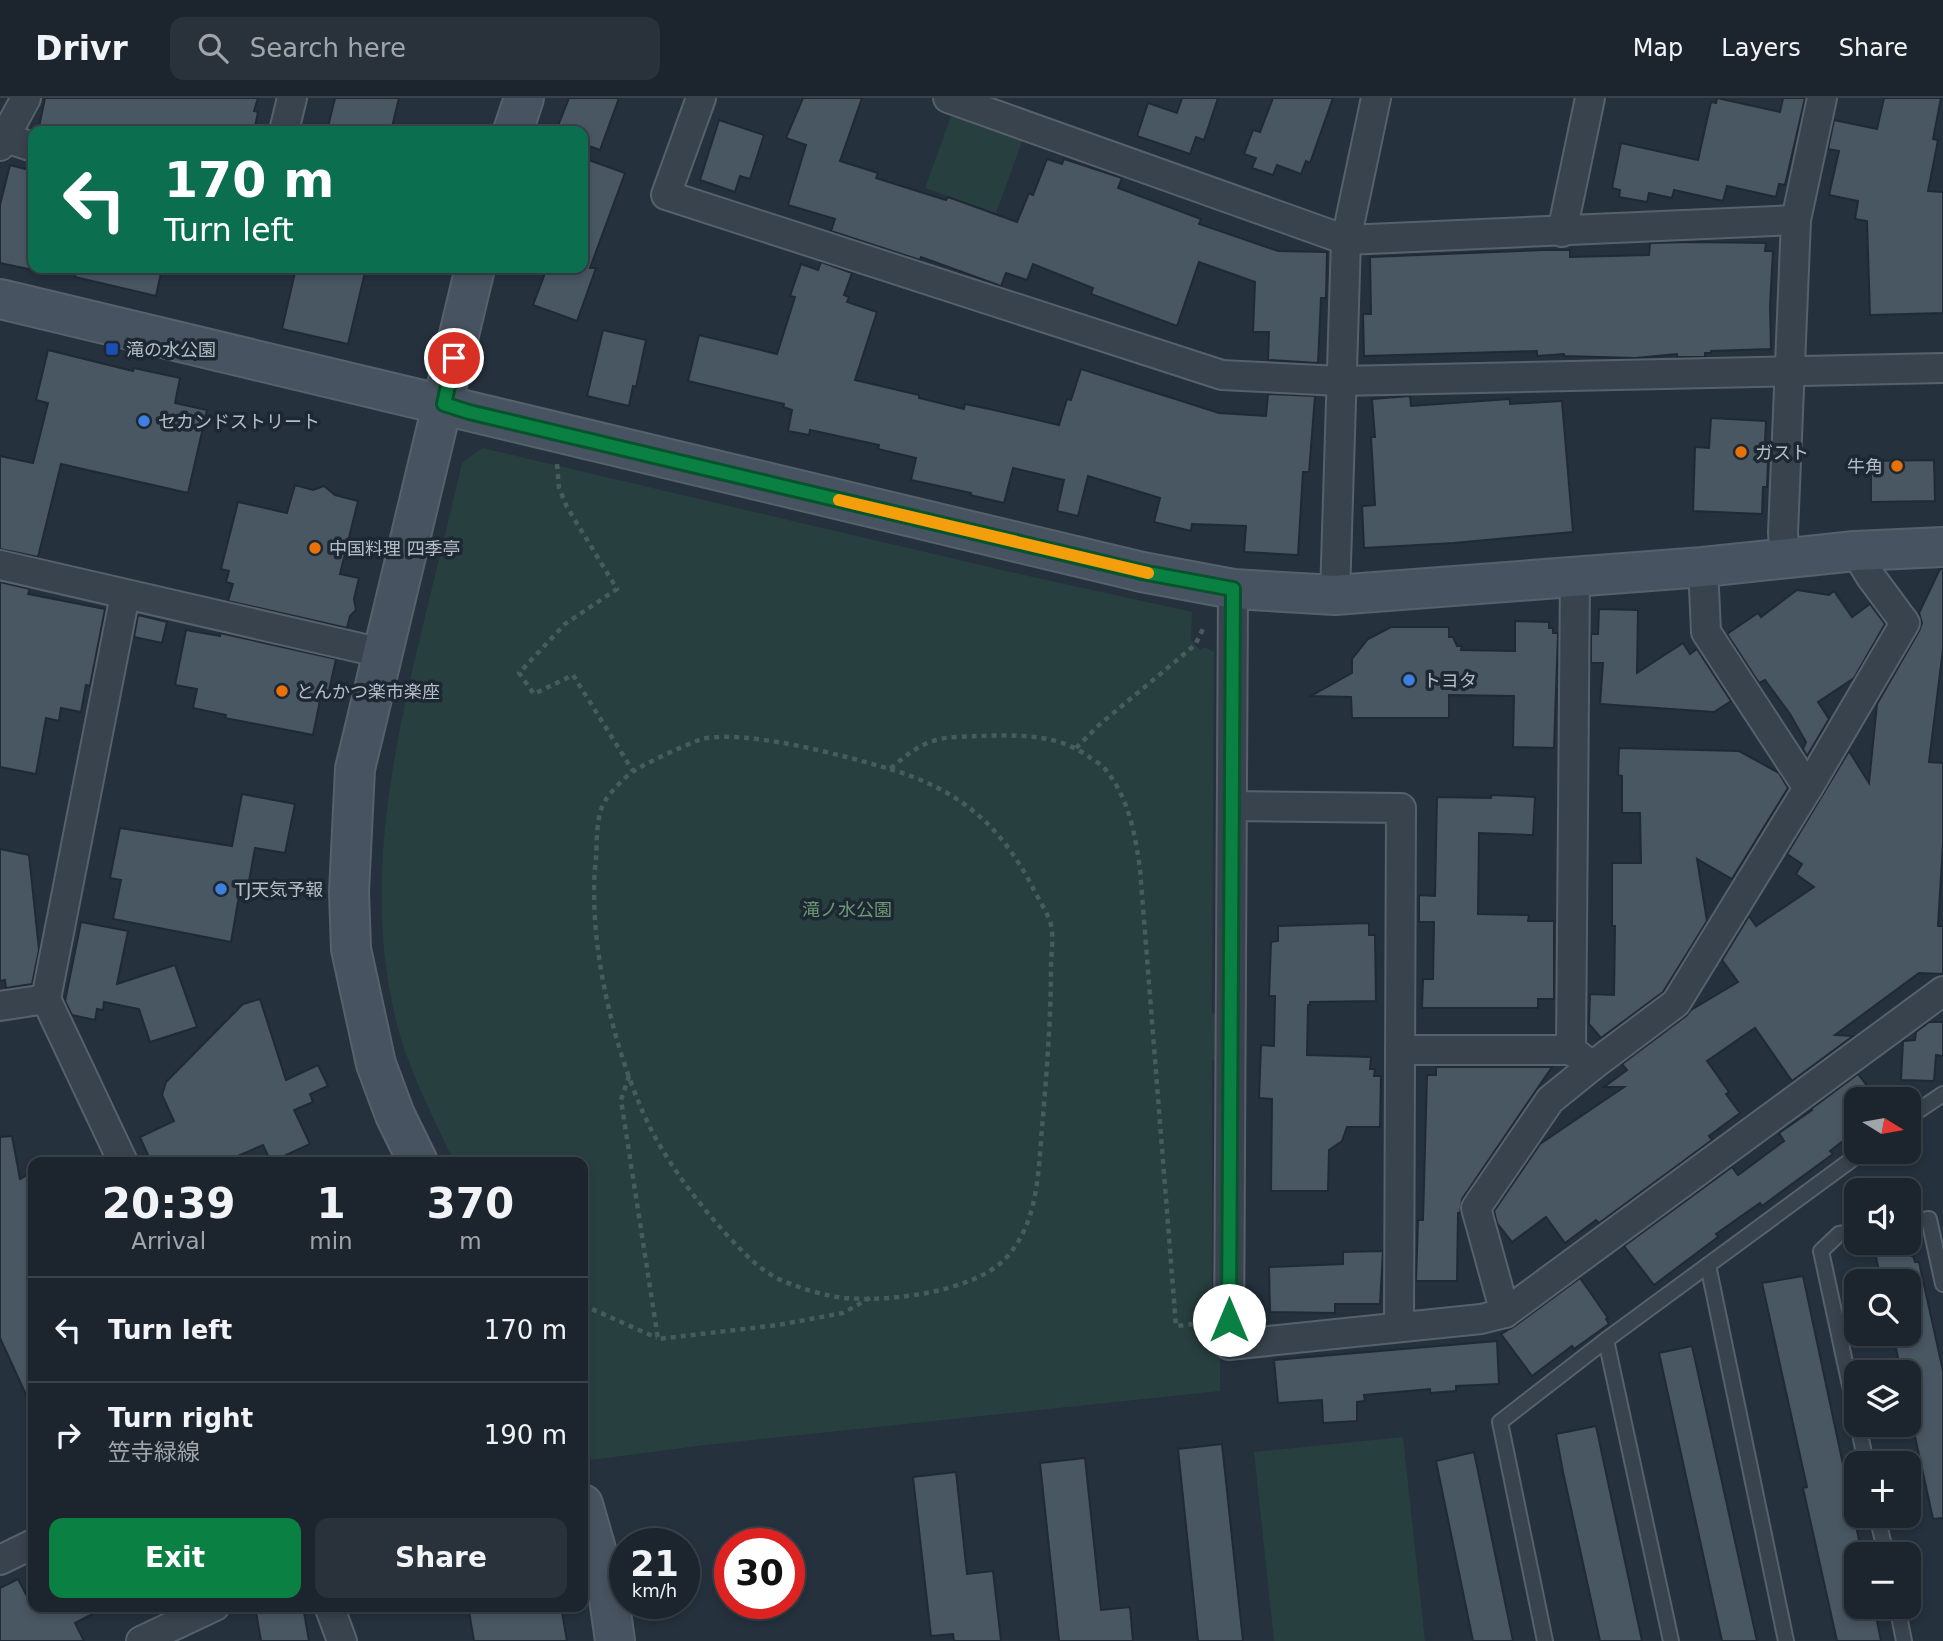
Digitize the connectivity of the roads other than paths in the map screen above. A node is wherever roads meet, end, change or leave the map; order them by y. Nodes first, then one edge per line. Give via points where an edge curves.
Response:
1 (26, 98) edge
2 (292, 98) edge
3 (524, 98) edge
4 (701, 98) edge
5 (948, 98) edge
6 (1376, 98) edge
7 (1590, 98) edge
8 (1822, 98) edge
9 (285, 126) edge
10 (515, 126) edge
11 (2, 140) edge
12 (28, 146) edge
13 (1796, 220) junction
14 (1562, 232) junction
15 (1346, 240) junction
16 (474, 273) edge
17 (0, 299) edge
18 (1943, 368) edge
19 (1789, 371) junction
20 (1340, 381) junction
21 (444, 404) junction
22 (1943, 547) edge
23 (1855, 551) junction
24 (1785, 560) junction
25 (0, 565) edge
26 (1703, 567) junction
27 (1574, 577) junction
28 (1233, 589) junction
29 (125, 595) junction
30 (1335, 595) junction
31 (382, 653) junction
32 (1808, 788) junction
33 (1232, 806) junction
34 (1943, 991) edge
35 (46, 999) junction
36 (0, 1006) edge
37 (1400, 1050) junction
38 (1582, 1058) junction
39 (1943, 1094) edge
40 (1922, 1108) edge
41 (121, 1157) edge
42 (416, 1157) edge
43 (1846, 1164) edge
44 (1921, 1220) edge
45 (1844, 1233) edge
46 (1708, 1265) junction
47 (1943, 1284) edge
48 (1505, 1313) junction
49 (1399, 1327) junction
50 (1606, 1340) junction
51 (1844, 1360) edge
52 (588, 1521) edge
53 (28, 1546) edge
54 (0, 1560) edge
55 (202, 1612) edge
56 (332, 1612) edge
57 (1900, 1619) edge
58 (141, 1641) edge
59 (342, 1641) edge
60 (615, 1641) edge
61 (1545, 1641) edge
62 (1671, 1641) edge
63 (1787, 1641) edge
64 (1904, 1641) edge

1 - 11 street
2 - 9 street
3 - 10 street
4 - 20 street via 666,195 1222,375
5 - 15 street
6 - 15 street
7 - 14 street
8 - 13 street
11 - 12 street
13 - 14 street
13 - 19 street
14 - 15 street
15 - 20 street
16 - 21 street
17 - 21 street
18 - 19 street
19 - 20 street
19 - 24 street
20 - 30 street
21 - 28 street via 1129,569
21 - 31 street
22 - 23 street
23 - 24 street
23 - 32 street via 1905,623
24 - 26 street
25 - 29 street
26 - 27 street
26 - 32 street via 1706,632
27 - 30 street
27 - 38 street
28 - 30 street
28 - 33 street
29 - 31 street
29 - 35 street
31 - 42 street via 355,769 351,948 376,1063
32 - 38 street via 1676,1003
33 - 37 street via 1401,808
33 - 49 street via 1229,1345
34 - 48 street
35 - 36 street
35 - 41 street
37 - 38 street
37 - 49 street
38 - 48 street via 1476,1208
39 - 40 lane
43 - 46 lane
44 - 47 lane via 1929,1219
45 - 51 lane via 1821,1251
46 - 50 lane
46 - 63 lane
48 - 49 street
50 - 61 lane via 1500,1422
50 - 62 lane
52 - 60 street via 608,1591
53 - 54 street
55 - 58 street
56 - 59 street
57 - 64 lane

